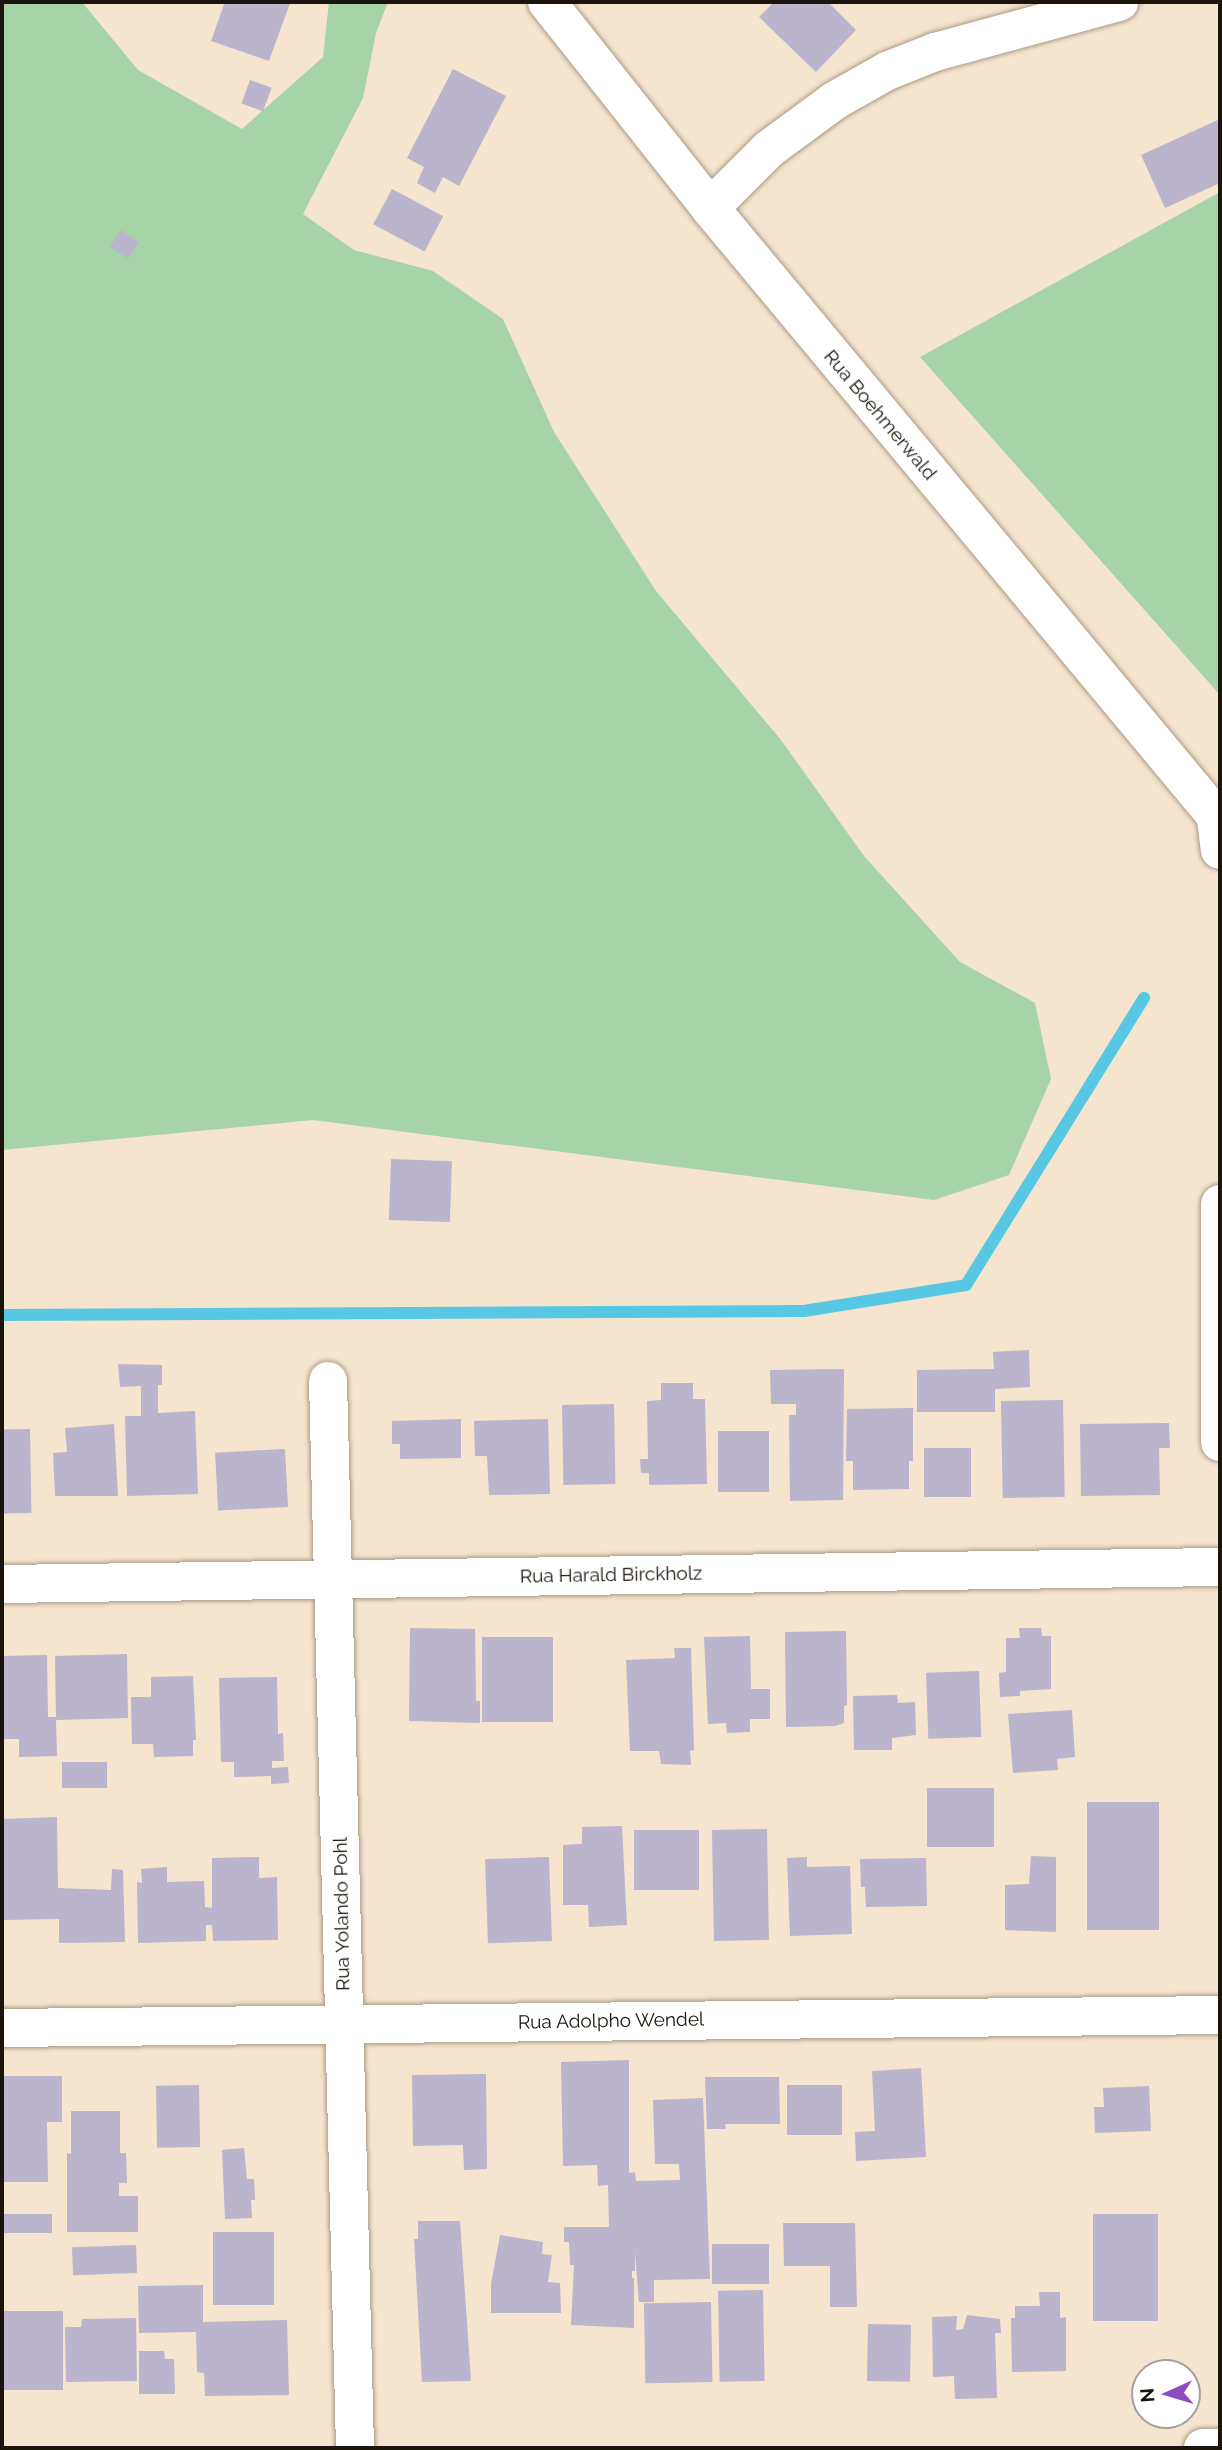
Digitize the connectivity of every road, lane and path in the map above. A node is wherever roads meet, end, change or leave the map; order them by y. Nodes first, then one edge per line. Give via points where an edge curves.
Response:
1 (547, 2) edge
2 (1119, 2) edge
3 (710, 208) junction
4 (1219, 830) edge
5 (1220, 1204) edge
6 (328, 1381) dead end
7 (1220, 1442) edge
8 (1220, 1567) edge
9 (334, 1579) junction
10 (2, 1584) edge
11 (1220, 2015) edge
12 (345, 2024) junction
13 (2, 2028) edge
14 (355, 2448) edge
15 (1203, 2448) edge
16 (1220, 2448) edge

1 - 3 street, Rua Boehmerwald
2 - 3 street via 935,52 887,71 769,149
3 - 4 street, Rua Boehmerwald
5 - 7 street
6 - 9 street, Rua Yolando Pohl
8 - 9 street, Rua Harald Birckholz
9 - 10 street, Rua Harald Birckholz
9 - 12 street, Rua Yolando Pohl
11 - 12 street, Rua Adolpho Wendel
12 - 13 street, Rua Adolpho Wendel
12 - 14 street, Rua Yolando Pohl
15 - 16 street

